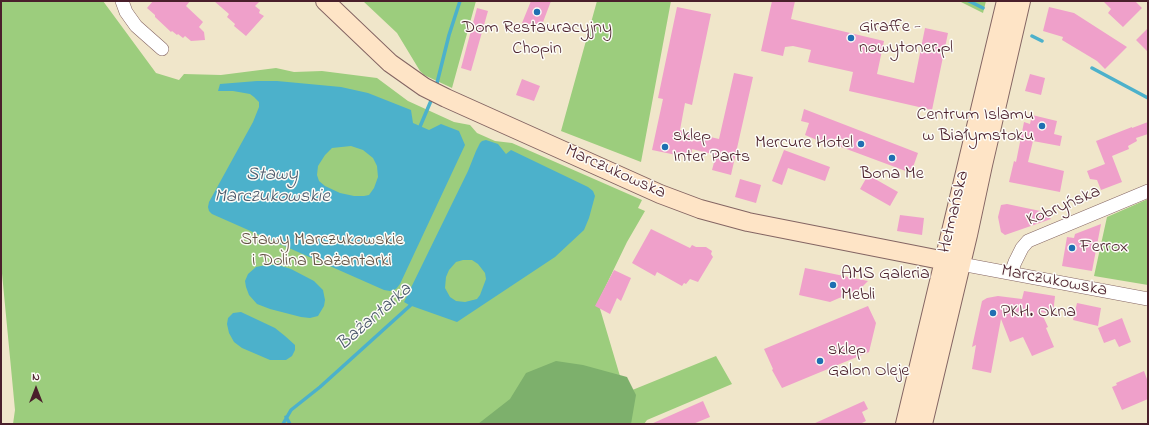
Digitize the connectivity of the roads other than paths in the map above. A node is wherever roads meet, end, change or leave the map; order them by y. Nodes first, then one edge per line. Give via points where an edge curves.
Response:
1 (122, 1) edge
2 (325, 1) edge
3 (1006, 1) edge
4 (1021, 1) edge
5 (162, 49) dead end
6 (1148, 191) edge
7 (968, 193) junction
8 (952, 262) junction
9 (1011, 273) junction
10 (1148, 299) edge
11 (936, 330) junction
12 (905, 424) edge
13 (923, 424) edge

1 - 5 street via 136,26
2 - 8 main road, Marczukowska via 390,63 424,87 660,194 694,207 748,222
3 - 7 main road, Hetmańska
4 - 7 main road, Hetmańska
6 - 9 street, Kobryńska via 1028,241 1018,255
7 - 8 main road, Hetmańska via 968,235
8 - 9 street, Marczukowska
8 - 11 main road, Hetmańska
9 - 10 street, Marczukowska
11 - 12 main road, Hetmańska
11 - 13 main road, Hetmańska

